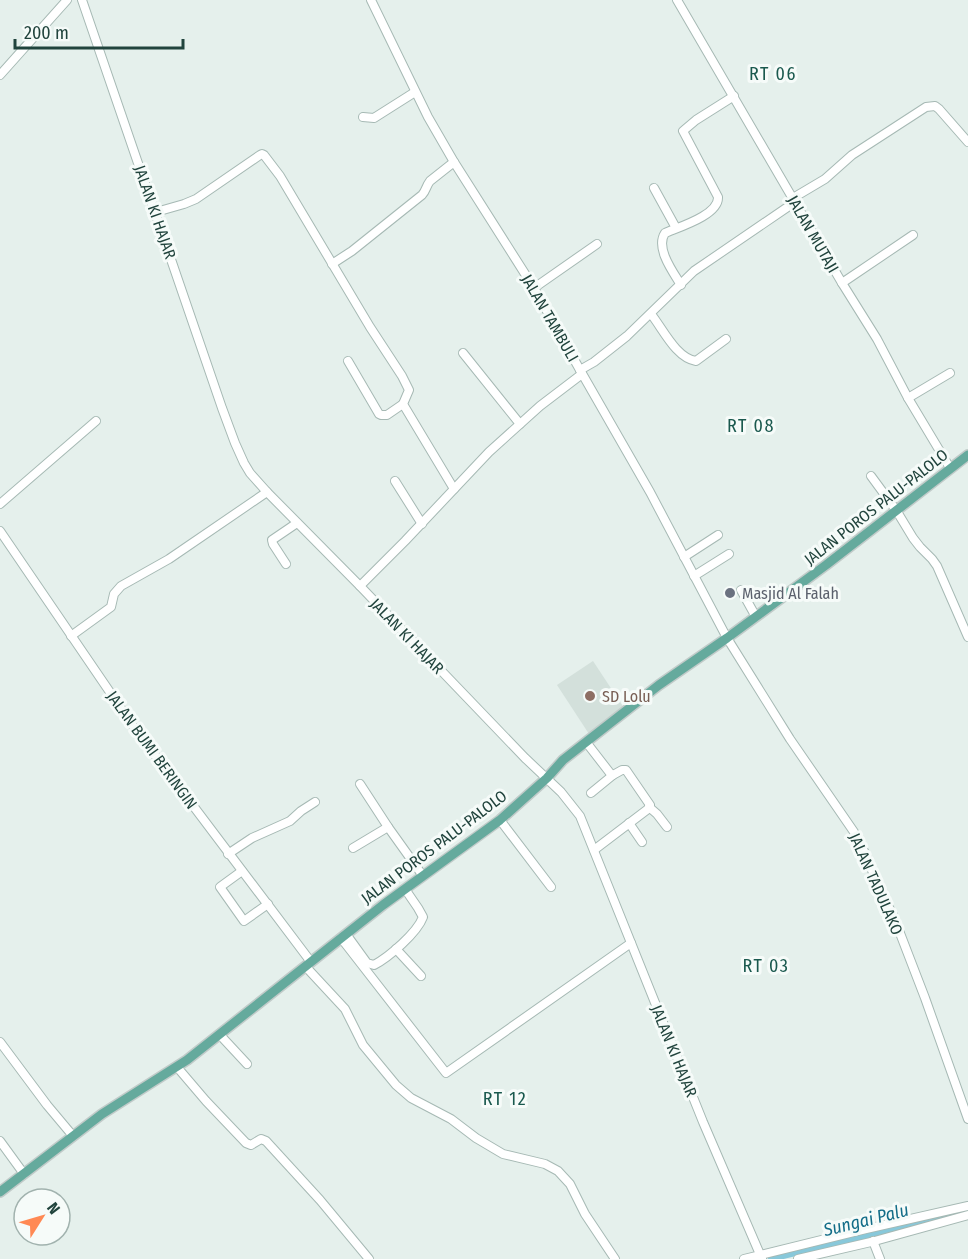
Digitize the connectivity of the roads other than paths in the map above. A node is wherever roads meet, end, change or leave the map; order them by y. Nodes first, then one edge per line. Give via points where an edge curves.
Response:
1 (67, 0) edge
2 (82, 0) edge
3 (371, 0) edge
4 (677, 0) edge
5 (0, 75) edge
6 (415, 92) junction
7 (734, 96) junction
8 (363, 117) dead end
9 (968, 142) edge
10 (454, 162) junction
11 (654, 188) dead end
12 (794, 200) junction
13 (156, 212) junction
14 (676, 228) junction
15 (914, 235) dead end
16 (597, 244) dead end
17 (332, 264) junction
18 (842, 283) junction
19 (681, 285) junction
20 (534, 288) junction
21 (651, 314) junction
22 (726, 339) dead end
23 (463, 353) dead end
24 (348, 361) dead end
25 (581, 372) junction
26 (950, 372) dead end
27 (908, 398) junction
28 (403, 404) junction
29 (96, 421) dead end
30 (520, 424) junction
31 (968, 455) edge
32 (950, 468) junction
33 (871, 476) dead end
34 (395, 481) dead end
35 (454, 489) junction
36 (267, 492) junction
37 (0, 504) edge
38 (896, 510) junction
39 (297, 523) junction
40 (422, 524) junction
41 (0, 531) edge
42 (718, 535) dead end
43 (729, 554) dead end
44 (684, 557) junction
45 (286, 564) dead end
46 (694, 576) junction
47 (360, 586) junction
48 (741, 590) dead end
49 (756, 616) junction
50 (71, 636) junction
51 (727, 638) junction
52 (968, 638) edge
53 (586, 742) junction
54 (613, 775) junction
55 (547, 778) junction
56 (360, 784) dead end
57 (591, 793) dead end
58 (315, 802) dead end
59 (649, 807) junction
60 (500, 820) junction
61 (629, 824) junction
62 (388, 827) junction
63 (667, 827) dead end
64 (642, 842) dead end
65 (353, 848) dead end
66 (594, 850) junction
67 (228, 854) junction
68 (242, 871) junction
69 (423, 876) junction
70 (551, 887) dead end
71 (405, 889) junction
72 (268, 904) junction
73 (343, 936) junction
74 (631, 943) junction
75 (396, 949) junction
76 (309, 965) junction
77 (421, 976) dead end
78 (220, 1035) junction
79 (0, 1042) edge
80 (247, 1064) dead end
81 (177, 1067) junction
82 (968, 1119) edge
83 (73, 1136) junction
84 (0, 1140) edge
85 (24, 1174) junction
86 (0, 1192) edge
87 (968, 1206) edge
88 (968, 1215) edge
89 (873, 1241) junction
90 (762, 1257) edge
91 (369, 1259) edge
92 (615, 1259) edge
93 (744, 1259) edge
94 (798, 1259) edge
95 (880, 1259) edge

1 - 5 street
2 - 13 street, JALAN KI HAJAR
3 - 6 street, JALAN TAMBULI
4 - 7 street, JALAN MUTAJI
6 - 8 street via 374,118
6 - 10 street, JALAN TAMBULI
7 - 12 street, JALAN MUTAJI
7 - 14 street via 683,130 719,201 707,214
9 - 12 street via 939,109 926,107 852,155
10 - 17 street via 430,181 422,195
10 - 20 street, JALAN TAMBULI
11 - 14 street
12 - 18 street, JALAN MUTAJI
12 - 19 street via 694,271
13 - 17 street via 196,199 262,154
13 - 36 street, JALAN KI HAJAR via 235,443 248,469
14 - 19 street via 665,233 661,243 667,263
15 - 18 street
16 - 20 street
17 - 28 street via 407,385 409,392
18 - 27 street, JALAN MUTAJI
19 - 21 street
20 - 25 street, JALAN TAMBULI
21 - 22 street via 689,360 696,361
21 - 25 street
23 - 30 street
24 - 28 street via 381,416
25 - 30 street
25 - 44 street, JALAN TAMBULI
26 - 27 street
27 - 32 street, JALAN MUTAJI
28 - 35 street
29 - 37 street
30 - 35 street
31 - 32 main road, JALAN POROS PALU-PALOLO
32 - 38 main road, JALAN POROS PALU-PALOLO
33 - 38 street
34 - 40 street
35 - 40 street
36 - 39 street, JALAN KI HAJAR
36 - 50 street via 169,559 121,586 111,607
38 - 49 main road, JALAN POROS PALU-PALOLO
38 - 52 street via 937,566
39 - 45 street via 272,540
39 - 47 street, JALAN KI HAJAR
40 - 47 street
41 - 50 street, JALAN BUMI BERINGIN
42 - 44 street
43 - 46 street
44 - 46 street, JALAN TAMBULI
46 - 51 street, JALAN TAMBULI
47 - 55 street, JALAN KI HAJAR
48 - 49 street
49 - 51 main road, JALAN POROS PALU-PALOLO
50 - 67 street, JALAN BUMI BERINGIN
51 - 53 main road, JALAN POROS PALU-PALOLO
51 - 82 street, JALAN TADULAKO via 854,832 893,915
53 - 54 street
53 - 55 main road, JALAN POROS PALU-PALOLO
54 - 57 street
54 - 59 street via 625,770
55 - 60 main road, JALAN POROS PALU-PALOLO
55 - 66 street, JALAN KI HAJAR via 580,816
56 - 62 street
58 - 67 street via 290,821
59 - 61 street
59 - 63 street
60 - 69 main road, JALAN POROS PALU-PALOLO
60 - 70 street
61 - 64 street
61 - 66 street
62 - 65 street
62 - 69 street
66 - 74 street, JALAN KI HAJAR
67 - 68 street, JALAN BUMI BERINGIN
68 - 72 street, JALAN BUMI BERINGIN
68 - 72 street via 220,887 244,921
69 - 71 main road, JALAN POROS PALU-PALOLO
71 - 73 main road, JALAN POROS PALU-PALOLO
71 - 75 street via 423,917
72 - 76 street, JALAN BUMI BERINGIN
73 - 74 street via 446,1073
73 - 75 street via 368,965 376,964
73 - 76 main road, JALAN POROS PALU-PALOLO
74 - 90 street, JALAN KI HAJAR
75 - 77 street
76 - 78 main road, JALAN POROS PALU-PALOLO
76 - 92 street, JALAN BUMI BERINGIN via 345,1009 363,1045 396,1085 503,1154 558,1171 570,1184
78 - 80 street
78 - 81 main road, JALAN POROS PALU-PALOLO
79 - 83 street
81 - 83 main road, JALAN POROS PALU-PALOLO
81 - 91 street via 246,1143 266,1141
83 - 85 main road, JALAN POROS PALU-PALOLO
84 - 85 street
85 - 86 main road, JALAN POROS PALU-PALOLO
87 - 90 street
88 - 89 street
89 - 94 street
89 - 95 street
90 - 93 street

